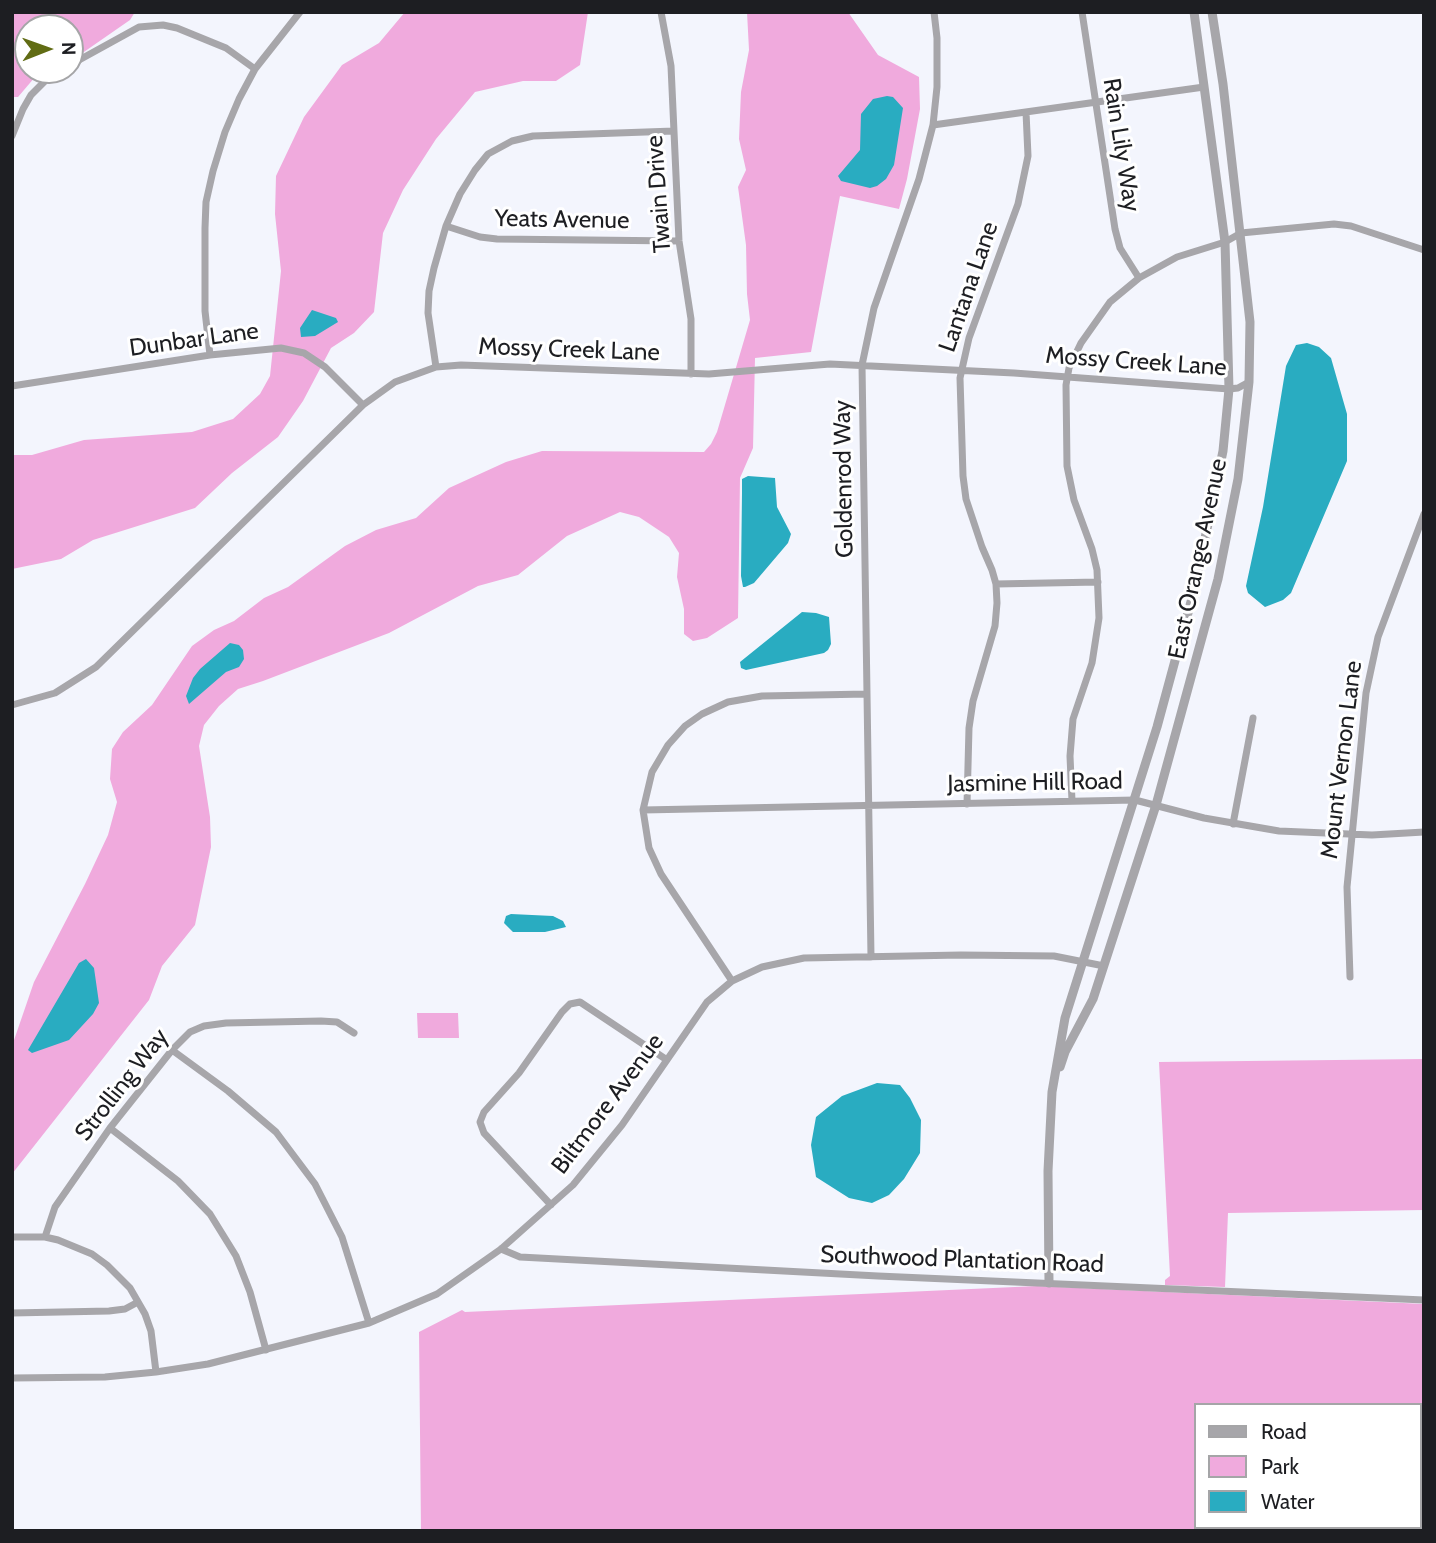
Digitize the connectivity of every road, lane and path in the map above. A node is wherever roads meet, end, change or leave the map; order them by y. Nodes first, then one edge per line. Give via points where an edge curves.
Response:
1 (300, 12) edge
2 (661, 12) edge
3 (934, 12) edge
4 (1082, 12) edge
5 (1194, 12) edge
6 (1212, 12) edge
7 (84, 57) edge
8 (255, 69) junction
9 (42, 84) edge
10 (1204, 87) junction
11 (1096, 102) junction
12 (1026, 112) junction
13 (933, 124) junction
14 (674, 131) junction
15 (12, 136) edge
16 (1222, 223) junction
17 (446, 226) junction
18 (1241, 233) junction
19 (679, 241) junction
20 (1225, 243) junction
21 (1424, 250) edge
22 (1139, 278) junction
23 (210, 355) junction
24 (862, 365) junction
25 (436, 367) junction
26 (961, 370) junction
27 (691, 373) junction
28 (1068, 377) junction
29 (1249, 382) junction
30 (12, 386) edge
31 (1229, 389) junction
32 (363, 405) junction
33 (1424, 514) edge
34 (1098, 582) junction
35 (996, 584) junction
36 (867, 695) junction
37 (12, 705) edge
38 (1254, 718) dead end
39 (1135, 800) junction
40 (1072, 801) junction
41 (967, 804) junction
42 (1156, 804) junction
43 (868, 806) junction
44 (643, 810) junction
45 (1233, 824) junction
46 (1424, 832) edge
47 (1352, 835) junction
48 (871, 957) junction
49 (1083, 961) junction
50 (1104, 966) junction
51 (1350, 977) dead end
52 (732, 981) junction
53 (354, 1033) dead end
54 (172, 1049) junction
55 (667, 1060) junction
56 (1052, 1092) junction
57 (110, 1128) junction
58 (551, 1205) junction
59 (12, 1237) edge
60 (45, 1237) junction
61 (501, 1249) junction
62 (1049, 1283) junction
63 (1424, 1300) edge
64 (138, 1302) junction
65 (12, 1313) edge
66 (369, 1323) junction
67 (266, 1350) junction
68 (156, 1372) junction
69 (12, 1378) edge

1 - 8 street
2 - 14 street, Twain Drive via 671,66
3 - 13 street, Goldenrod Way via 937,87
4 - 11 street, Rain Lily Way
5 - 10 street, East Orange Avenue
6 - 18 street, East Orange Avenue
7 - 8 street via 139,27 163,25 226,48
8 - 23 street via 225,132 206,202 205,311
9 - 15 street via 31,95
10 - 11 street
10 - 16 street, East Orange Avenue
11 - 12 street
11 - 22 street, Rain Lily Way via 1115,229 1120,248
12 - 13 street
12 - 26 street, Lantana Lane via 1027,166 1018,204
13 - 24 street, Goldenrod Way via 874,308
14 - 17 street via 533,136 512,141 488,154 475,170
14 - 19 street, Twain Drive
16 - 18 street
16 - 20 street, East Orange Avenue
17 - 19 street, Yeats Avenue via 497,239
17 - 25 street via 429,292
18 - 20 street
18 - 21 street via 1334,224
18 - 29 street, East Orange Avenue via 1250,322
19 - 27 street, Twain Drive via 691,319
20 - 22 street via 1177,257
20 - 31 street, East Orange Avenue
22 - 28 street via 1110,302 1082,343
23 - 30 street, Dunbar Lane
23 - 32 street, Dunbar Lane via 271,348 304,353
24 - 26 street, Mossy Creek Lane
24 - 27 street, Mossy Creek Lane
24 - 36 street, Goldenrod Way
25 - 27 street, Mossy Creek Lane
25 - 32 street, Mossy Creek Lane via 395,382
26 - 28 street, Mossy Creek Lane
26 - 35 street, Lantana Lane via 966,499
28 - 31 street, Mossy Creek Lane
28 - 34 street via 1069,482
29 - 31 street, Mossy Creek Lane
29 - 42 street, East Orange Avenue via 1238,479 1218,579
31 - 39 street, East Orange Avenue via 1209,526
32 - 37 street, Mossy Creek Lane via 96,667 55,693
33 - 47 street, Mount Vernon Lane via 1371,662
34 - 35 street
34 - 40 street via 1097,639 1072,728
35 - 41 street, Lantana Lane via 995,626 969,728
36 - 43 street, Goldenrod Way
36 - 44 street via 747,697 702,714 676,735 659,758
38 - 45 street
39 - 40 street, Jasmine Hill Road
39 - 42 street, Jasmine Hill Road
39 - 49 street, East Orange Avenue
40 - 41 street, Jasmine Hill Road
41 - 43 street, Jasmine Hill Road
42 - 45 street, Jasmine Hill Road
42 - 50 street, East Orange Avenue
43 - 44 street, Jasmine Hill Road
43 - 48 street, Goldenrod Way
44 - 52 street via 654,862
45 - 47 street, Jasmine Hill Road
46 - 47 street, Jasmine Hill Road
47 - 51 street, Mount Vernon Lane via 1347,887
48 - 49 street, Biltmore Avenue via 1054,956
48 - 52 street, Biltmore Avenue via 787,960
49 - 50 street, Biltmore Avenue
49 - 56 street, East Orange Avenue via 1065,1018
50 - 56 street, East Orange Avenue
52 - 55 street, Biltmore Avenue via 707,1002
53 - 54 street, Strolling Way via 337,1021 226,1023 190,1032
54 - 57 street, Strolling Way
54 - 66 street via 276,1132 315,1184 342,1237
55 - 58 street, Biltmore Avenue via 607,1146
55 - 58 street via 580,1002 562,1012 480,1122 484,1133
56 - 62 street, East Orange Avenue
57 - 60 street, Strolling Way via 55,1207
57 - 67 street via 178,1181 210,1214 236,1256
58 - 61 street, Biltmore Avenue
59 - 60 street
60 - 64 street via 82,1249 107,1265
61 - 62 street, Southwood Plantation Road via 520,1257
61 - 66 street, Biltmore Avenue via 437,1294
62 - 63 street, Southwood Plantation Road
64 - 65 street via 108,1311
64 - 68 street via 151,1331
66 - 67 street, Biltmore Avenue
67 - 68 street, Biltmore Avenue
68 - 69 street, Biltmore Avenue

